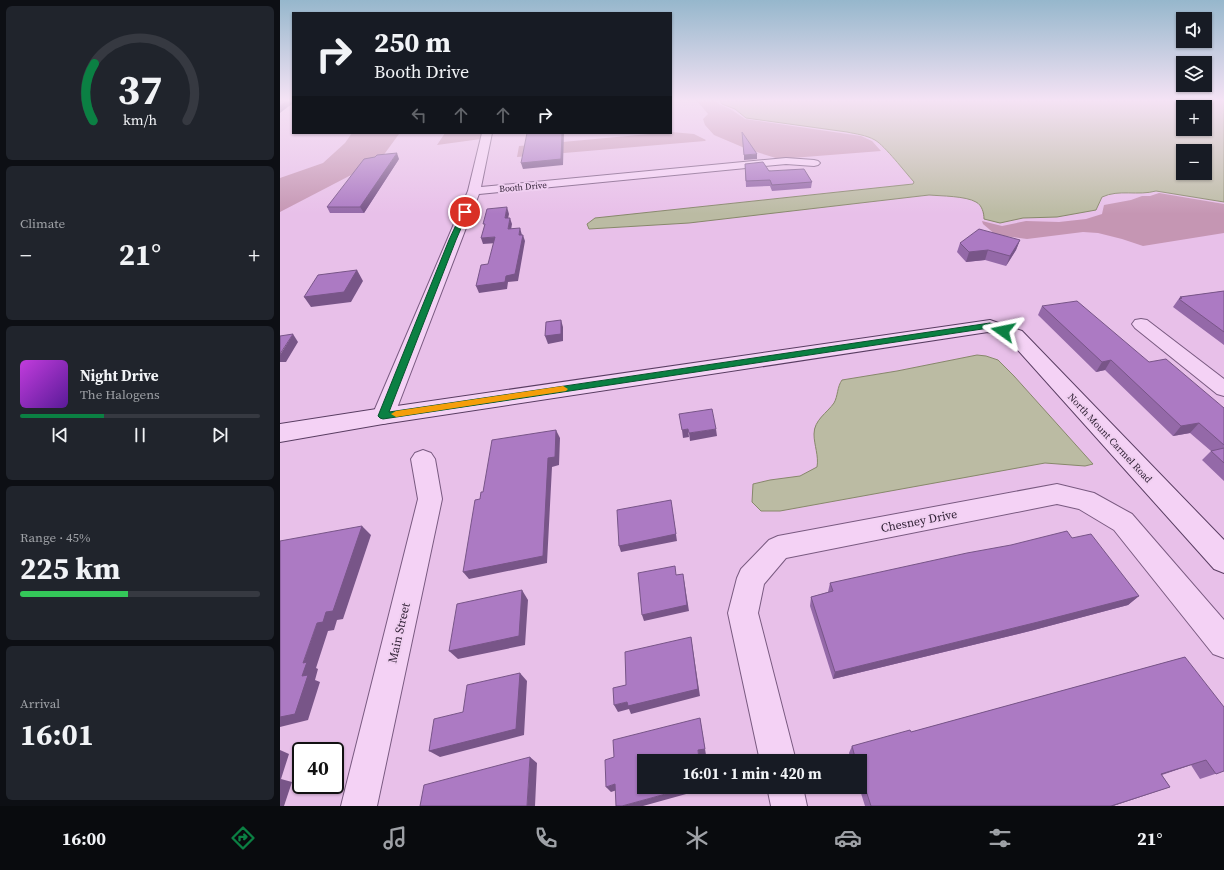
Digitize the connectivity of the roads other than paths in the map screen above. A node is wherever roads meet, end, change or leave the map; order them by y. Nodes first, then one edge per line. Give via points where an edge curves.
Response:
1 (486, 139) edge
2 (814, 163) dead end
3 (474, 191) junction
4 (1141, 324) dead end
5 (1224, 389) edge
6 (383, 416) junction
7 (280, 433) edge
8 (423, 459) dead end
9 (1224, 560) edge
10 (1224, 643) edge
11 (776, 754) edge
12 (786, 794) edge
13 (359, 806) edge
14 (789, 806) edge

1 - 3 street
2 - 3 street, Booth Drive via 786,161
3 - 6 street via 452,240
4 - 5 street
6 - 7 street
6 - 9 street, North Mount Carmel Road via 990,326 1016,336
8 - 13 street, Main Street via 430,499
10 - 11 street, Chesney Drive via 1123,522 1078,498 1057,494 778,548 751,578 743,613
12 - 14 street

